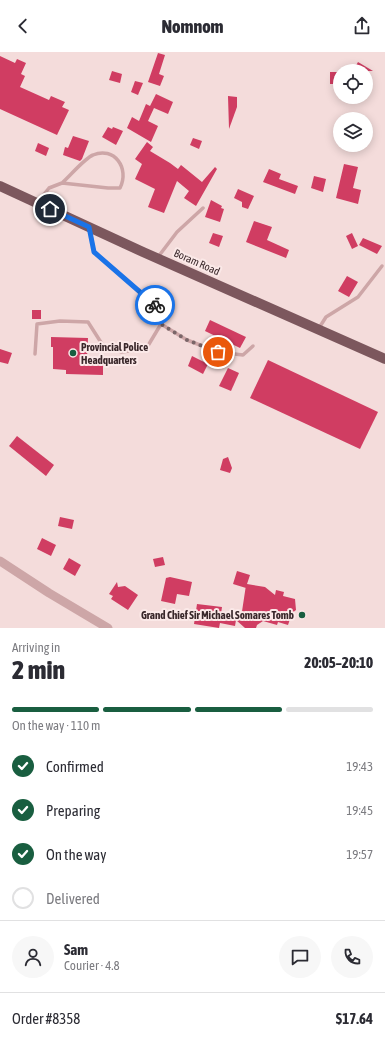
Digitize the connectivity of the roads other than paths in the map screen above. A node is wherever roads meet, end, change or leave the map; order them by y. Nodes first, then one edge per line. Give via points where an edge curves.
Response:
1 (62, 182) junction
2 (0, 186) edge
3 (38, 203) junction
4 (203, 208) dead end
5 (89, 227) junction
6 (157, 258) junction
7 (382, 266) dead end
8 (161, 324) junction
9 (318, 329) junction
10 (253, 346) dead end
11 (35, 354) dead end
12 (385, 358) edge
13 (0, 560) edge
14 (108, 628) edge

1 - 1 lane via 120,188 124,181 122,166 115,157 103,153 92,156
1 - 3 lane via 49,188
2 - 3 main road, Boram Road
3 - 5 main road, Boram Road
4 - 6 lane via 177,232
5 - 6 main road, Boram Road
5 - 8 lane via 94,252 154,304
6 - 9 main road, Boram Road
7 - 9 lane via 358,296 326,317
8 - 10 lane via 187,340 218,352 242,355
8 - 11 lane via 146,349 122,352 102,344 88,322 60,321 37,324
9 - 12 main road, Boram Road
13 - 14 street

